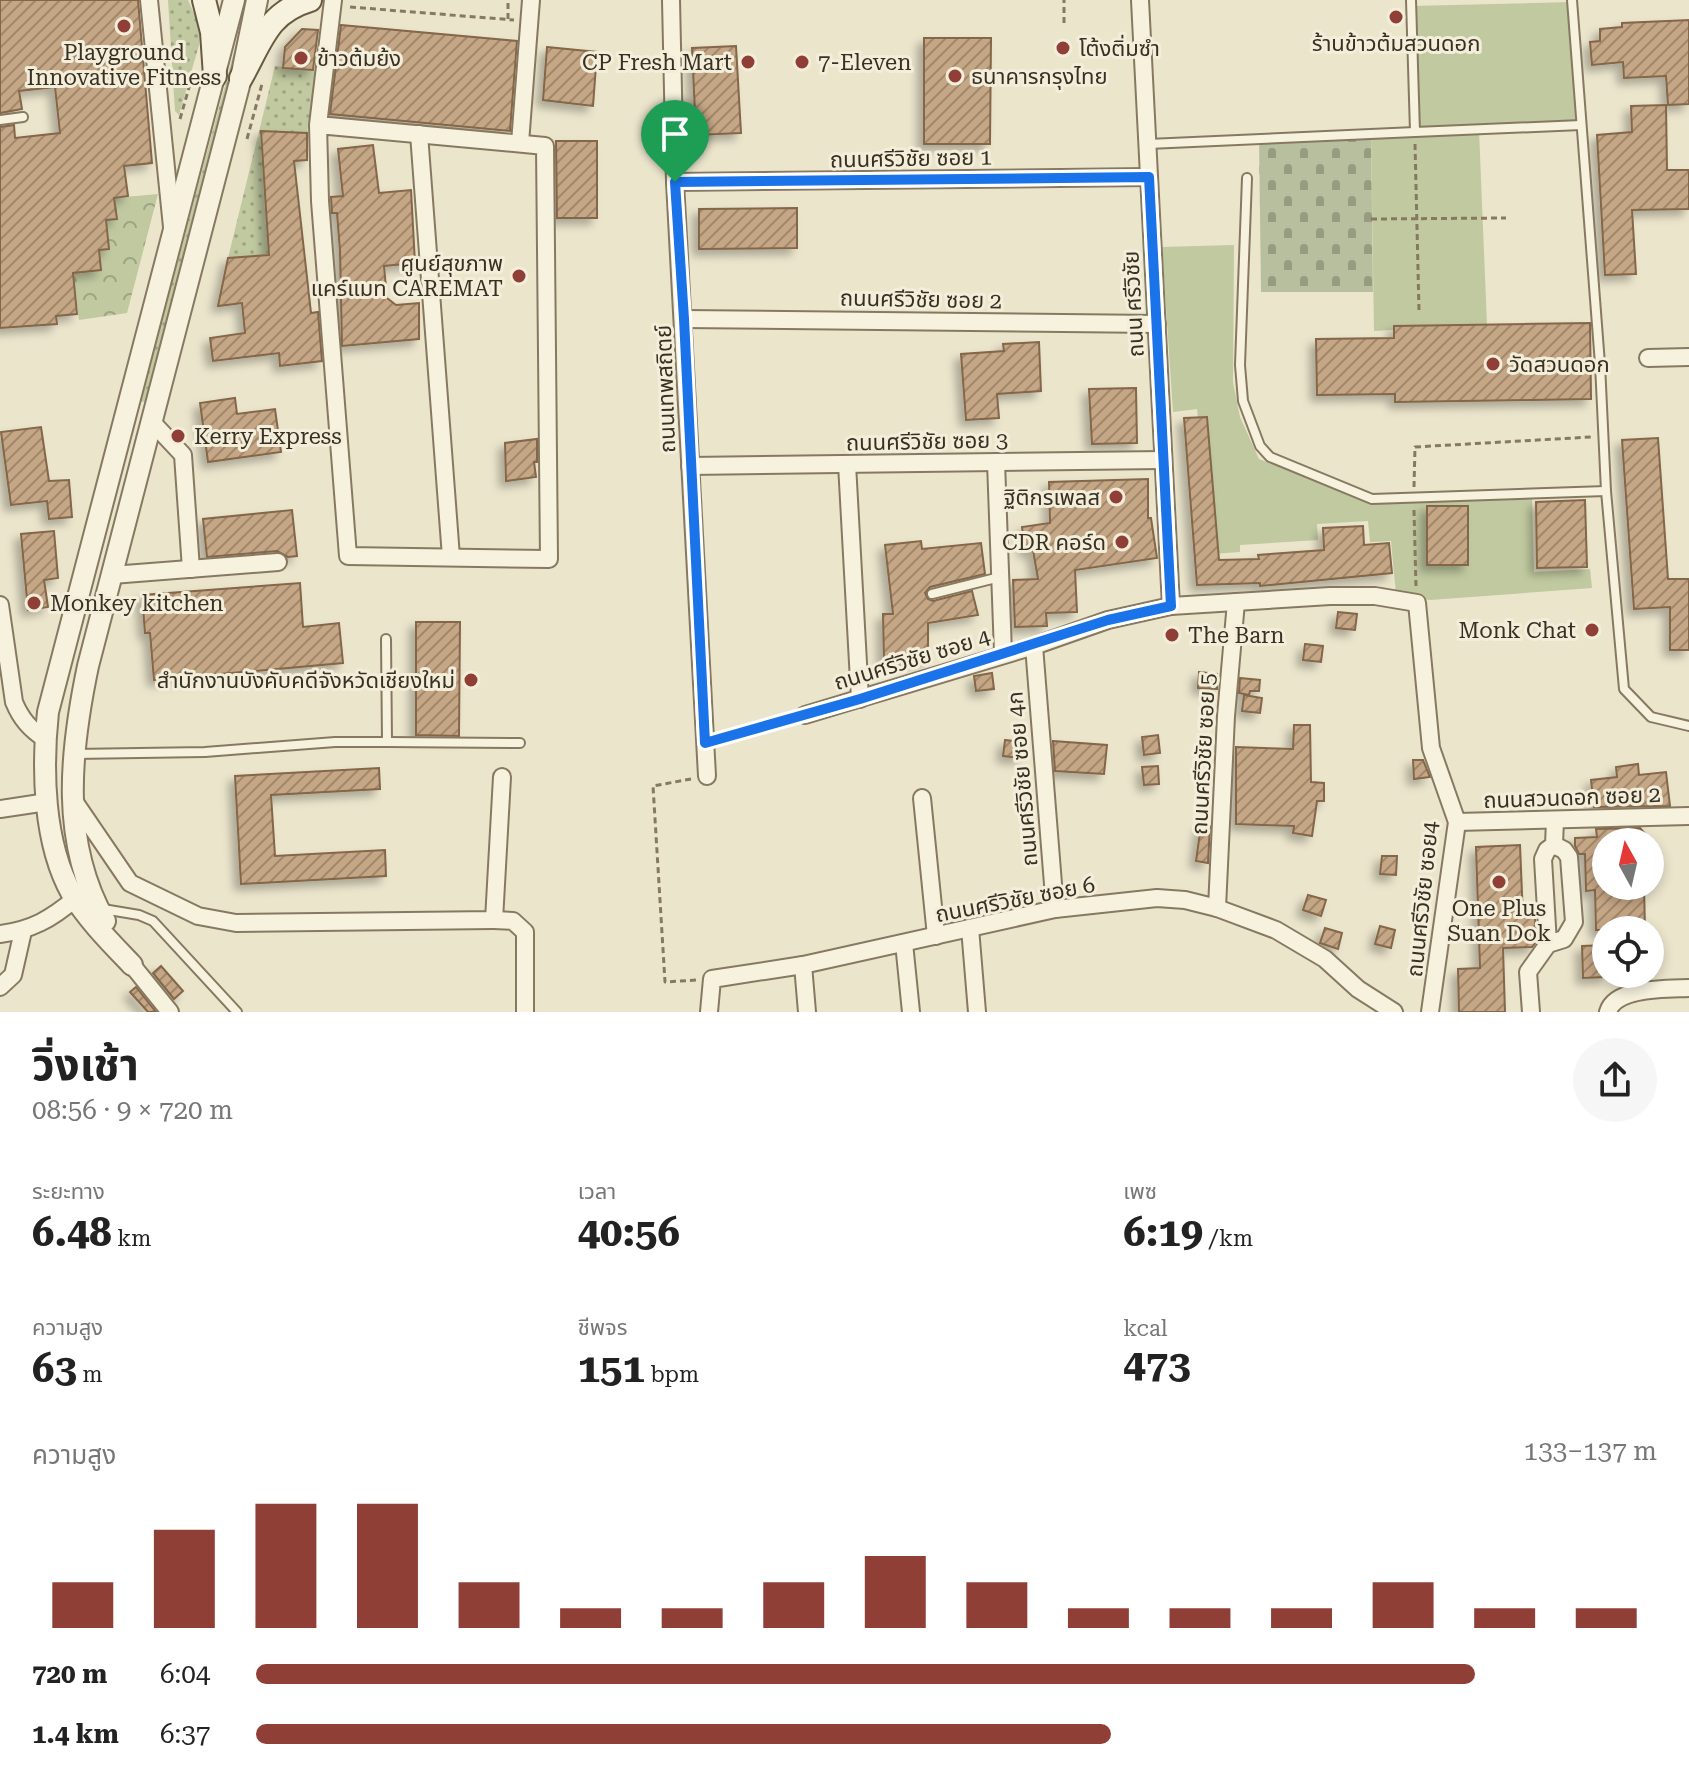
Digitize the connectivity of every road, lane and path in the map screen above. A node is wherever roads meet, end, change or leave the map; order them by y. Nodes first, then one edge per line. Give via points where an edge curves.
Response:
1 (149, 0) edge
2 (204, 0) edge
3 (234, 0) edge
4 (257, 0) edge
5 (310, 0) edge
6 (508, 0) edge
7 (531, 0) edge
8 (671, 0) edge
9 (1064, 0) edge
10 (1140, 0) edge
11 (1411, 0) edge
12 (1572, 0) edge
13 (332, 5) edge
14 (508, 19) junction
15 (530, 21) junction
16 (1064, 23) dead end
17 (204, 76) junction
18 (252, 80) junction
19 (23, 117) dead end
20 (0, 120) edge
21 (175, 121) dead end
22 (318, 125) junction
23 (1581, 125) junction
24 (1415, 132) junction
25 (419, 134) junction
26 (247, 139) dead end
27 (520, 143) junction
28 (1147, 144) junction
29 (1149, 177) junction
30 (1247, 178) dead end
31 (675, 182) junction
32 (1506, 218) dead end
33 (1371, 219) dead end
34 (1417, 220) junction
35 (172, 229) junction
36 (1419, 311) dead end
37 (684, 319) junction
38 (1157, 324) junction
39 (1689, 357) edge
40 (1648, 358) dead end
41 (152, 422) junction
42 (1603, 436) junction
43 (1163, 460) junction
44 (996, 462) junction
45 (847, 464) junction
46 (690, 466) junction
47 (1606, 491) junction
48 (1414, 497) junction
49 (451, 557) junction
50 (278, 562) dead end
51 (191, 569) junction
52 (112, 575) junction
53 (1000, 577) junction
54 (932, 594) dead end
55 (1236, 602) junction
56 (1417, 603) junction
57 (0, 605) edge
58 (1171, 606) junction
59 (386, 639) dead end
60 (1034, 646) junction
61 (1003, 653) junction
62 (4, 667) edge
63 (860, 699) junction
64 (805, 715) joint
65 (1689, 726) edge
66 (387, 742) junction
67 (520, 743) dead end
68 (705, 743) junction
69 (45, 745) junction
70 (74, 754) junction
71 (707, 776) joint
72 (502, 777) dead end
73 (72, 797) junction
74 (922, 798) dead end
75 (47, 802) junction
76 (0, 809) edge
77 (1689, 816) edge
78 (1555, 820) junction
79 (1457, 822) junction
80 (1554, 845) junction
81 (76, 898) junction
82 (98, 908) junction
83 (1217, 908) junction
84 (1055, 909) junction
85 (494, 920) junction
86 (970, 928) junction
87 (23, 931) junction
88 (0, 934) edge
89 (936, 936) junction
90 (904, 943) junction
91 (1548, 944) junction
92 (132, 965) junction
93 (803, 965) junction
94 (712, 979) junction
95 (0, 987) edge
96 (1689, 988) edge
97 (170, 1012) edge
98 (237, 1012) edge
99 (525, 1012) edge
100 (709, 1012) edge
101 (807, 1012) edge
102 (911, 1012) edge
103 (977, 1012) edge
104 (1394, 1012) edge
105 (1430, 1012) edge
106 (1531, 1012) edge
107 (1608, 1012) edge

1 - 35 street
2 - 17 main road via 212,32
3 - 17 street
4 - 18 street
5 - 18 main road via 286,9 273,21
6 - 14 path
7 - 15 street
8 - 31 street, ถนนเทพสถิตย์
9 - 16 path
10 - 28 street, ถนน ศรีวิชัย
11 - 24 lane
12 - 23 lane
13 - 14 path
13 - 22 street
14 - 15 path
15 - 27 street
17 - 21 path
17 - 35 street
18 - 26 path
18 - 41 street
19 - 20 lane
22 - 25 street
22 - 49 street via 348,556
23 - 24 lane
23 - 42 lane
24 - 28 lane
24 - 34 path
25 - 27 street
25 - 49 street
27 - 49 street via 545,146 549,559
28 - 29 street, ถนน ศรีวิชัย
29 - 31 street, ถนนศรีวิชัย ซอย 1
29 - 38 street, ถนน ศรีวิชัย
30 - 48 lane via 1240,365 1243,401 1260,446 1270,457 1372,499
31 - 37 street, ถนนเทพสถิตย์
32 - 34 path
33 - 34 path
34 - 36 path
35 - 69 street via 55,682
37 - 38 street, ถนนศรีวิชัย ซอย 2
37 - 46 street, ถนนเทพสถิตย์
38 - 43 street, ถนน ศรีวิชัย
39 - 40 street
41 - 51 street via 183,455
41 - 52 street
42 - 47 lane
42 - 48 path via 1415,447
43 - 44 street, ถนนศรีวิชัย ซอย 3
43 - 58 street, ถนน ศรีวิชัย
44 - 45 street, ถนนศรีวิชัย ซอย 3
44 - 53 street
45 - 46 street, ถนนศรีวิชัย ซอย 3
45 - 63 street
46 - 68 street, ถนนเทพสถิตย์
47 - 48 lane
47 - 65 lane via 1624,689 1651,717
48 - 56 path
50 - 51 street
51 - 52 street
52 - 70 street via 83,688
53 - 54 lane
53 - 61 street
55 - 56 street, ถนนศรีวิชัย ซอย 4 via 1375,596
55 - 58 street, ถนนศรีวิชัย ซอย 4
55 - 83 street, ถนนศรีวิชัย ซอย 5
56 - 79 street, ถนนศรีวิชัย ซอย4 via 1431,748
57 - 62 street
58 - 60 street, ถนนศรีวิชัย ซอย 4 via 1108,620
59 - 66 lane
60 - 61 street, ถนนศรีวิชัย ซอย 4
60 - 84 street, ถนนศรีวิชัย ซอย 4ก
61 - 63 street, ถนนศรีวิชัย ซอย 4
62 - 69 street via 20,715
63 - 64 street, ถนนศรีวิชัย ซอย 4
64 - 68 path
66 - 67 lane
66 - 70 lane
68 - 71 street, ถนนเทพสถิตย์
69 - 70 street
69 - 75 street
70 - 73 street
71 - 94 path via 653,786 665,982
72 - 85 street
73 - 82 street via 75,844
73 - 85 street via 130,883 198,916 236,923
74 - 89 street
75 - 76 street
75 - 81 street via 59,862
77 - 78 street, ถนนสวนดอก ซอย 2
78 - 79 street, ถนนสวนดอก ซอย 2
78 - 80 street
79 - 105 street, ถนนศรีวิชัย ซอย4
80 - 91 street via 1543,859
80 - 91 street via 1569,857 1574,922 1564,939
81 - 87 street via 53,918
81 - 92 street
82 - 92 street
82 - 98 lane via 153,921
83 - 84 street, ถนนศรีวิชัย ซอย 6 via 1157,898
83 - 104 street, ถนนศรีวิชัย ซอย 6 via 1276,930 1325,959
84 - 86 street, ถนนศรีวิชัย ซอย 6
85 - 99 street via 513,921 525,932
86 - 89 street, ถนนศรีวิชัย ซอย 6
86 - 103 street
87 - 88 street
87 - 95 street via 13,975
89 - 90 street, ถนนศรีวิชัย ซอย 6
90 - 93 street, ถนนศรีวิชัย ซอย 6
90 - 102 street
91 - 106 street via 1528,972
92 - 97 street
93 - 94 street, ถนนศรีวิชัย ซอย 6
93 - 101 street
94 - 100 street
96 - 107 street via 1629,994 1617,998

